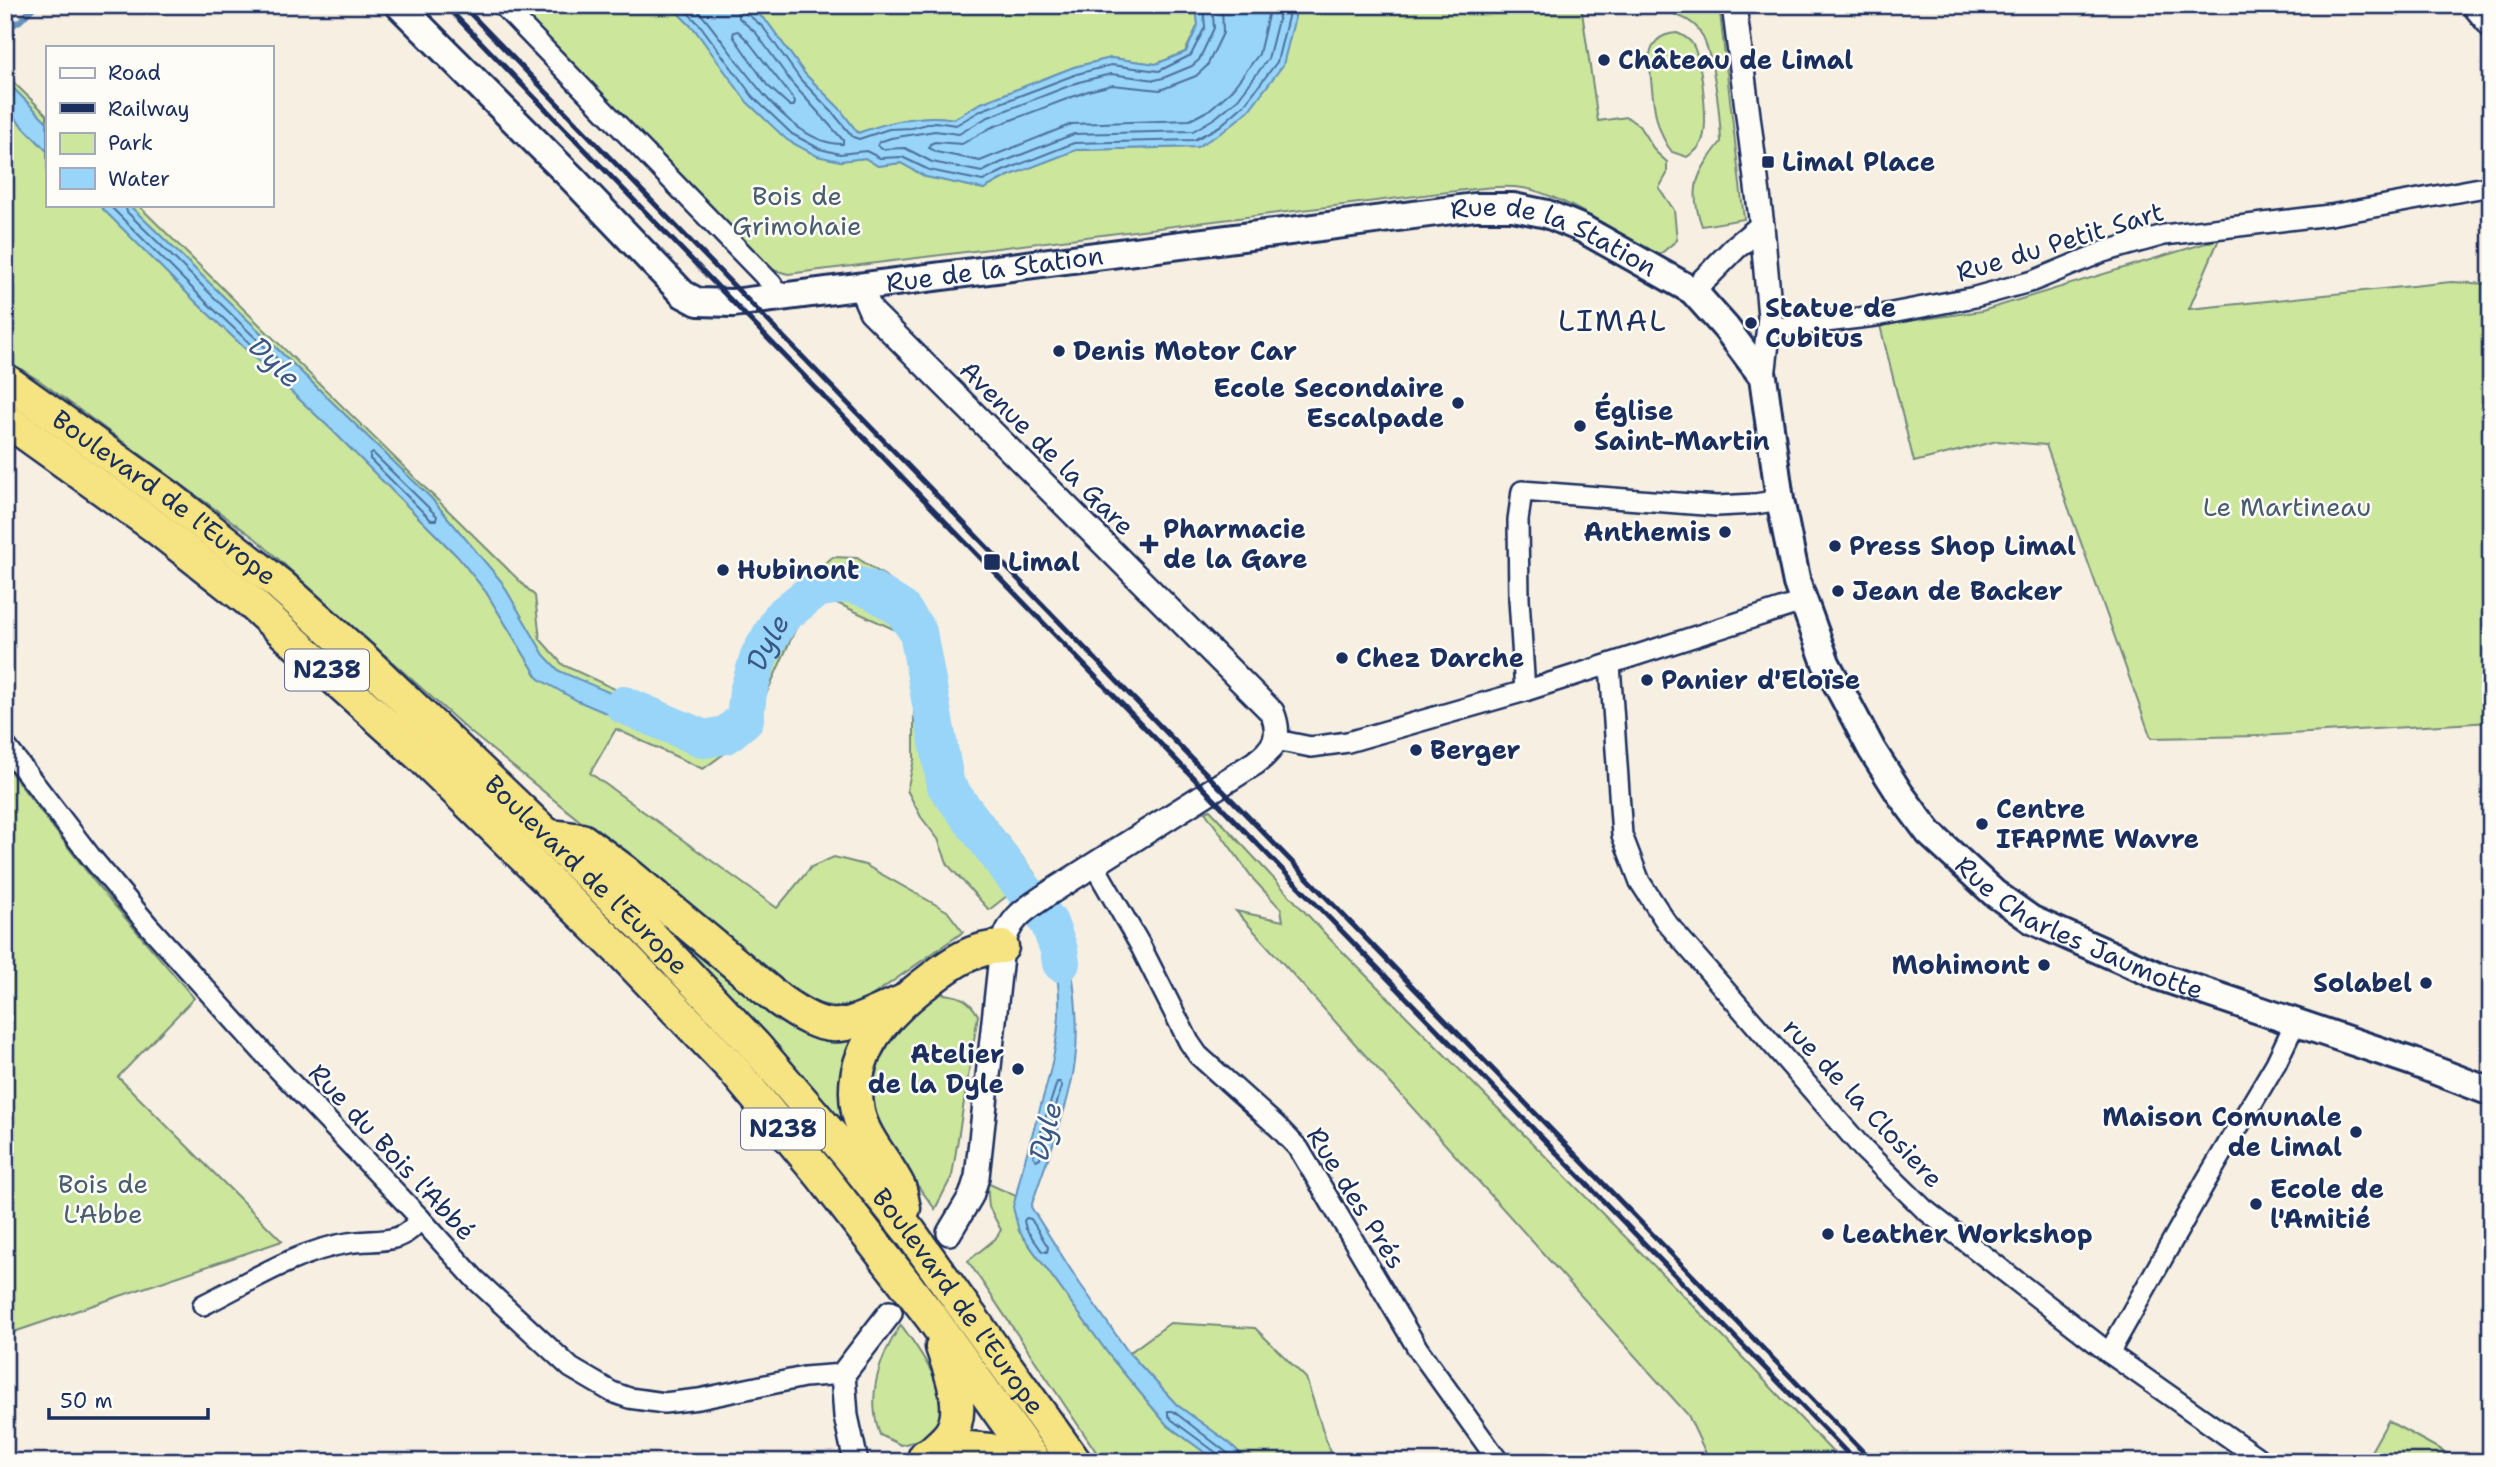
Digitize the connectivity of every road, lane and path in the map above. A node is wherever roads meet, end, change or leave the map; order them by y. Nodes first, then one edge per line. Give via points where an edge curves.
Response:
1 (399, 5) edge
2 (502, 5) edge
3 (1734, 5) edge
4 (2471, 5) edge
5 (2491, 29) edge
6 (2491, 186) edge
7 (1762, 226) junction
8 (859, 286) junction
9 (1693, 292) junction
10 (778, 297) junction
11 (1768, 329) junction
12 (1763, 377) junction
13 (5, 380) edge
14 (5, 419) edge
15 (1780, 500) junction
16 (1802, 602) junction
17 (1610, 665) junction
18 (1525, 691) junction
19 (1276, 740) junction
20 (5, 745) edge
21 (548, 836) junction
22 (1094, 865) junction
23 (1002, 947) junction
24 (899, 1003) junction
25 (2295, 1023) junction
26 (2491, 1092) edge
27 (420, 1218) junction
28 (909, 1232) junction
29 (949, 1233) dead end
30 (203, 1305) dead end
31 (890, 1313) dead end
32 (932, 1318) junction
33 (2109, 1353) junction
34 (843, 1374) junction
35 (2258, 1457) dead end
36 (920, 1458) edge
37 (856, 1462) edge
38 (1011, 1462) edge
39 (1035, 1462) edge
40 (1075, 1462) edge
41 (1499, 1462) edge

1 - 10 main road, Rue de la Station via 682,294 718,304
2 - 10 street via 772,284
3 - 7 street
4 - 5 street
6 - 11 street, Rue du Petit Sart via 2330,215 2164,235 1984,295 1876,316
7 - 9 street
7 - 11 street
8 - 9 main road, Rue de la Station via 1475,207 1513,207 1547,214 1583,229
8 - 10 main road, Rue de la Station
8 - 19 street, Avenue de la Gare via 871,311 1272,712 1278,726
9 - 12 main road, Rue de la Station
11 - 12 street
12 - 15 main road, Rue Charles Jaumotte
13 - 21 highway, Boulevard de l'Europe / N238 via 170,498 281,586
14 - 32 highway, Boulevard de l'Europe / N238 via 248,600 435,770 732,1068
15 - 16 main road, Rue Charles Jaumotte
15 - 18 street via 1717,506 1522,491 1519,599
16 - 17 street
16 - 25 main road, Rue Charles Jaumotte via 1826,663 1900,794 1929,833 1994,893 2032,920 2075,941 2161,977
17 - 18 street
17 - 33 street, rue de la Closiere via 1622,835 1640,882 1666,922 1872,1158 1924,1209
18 - 19 street via 1348,742 1311,747
19 - 22 street via 1255,763
20 - 27 street, Rue du Bois l'Abbé via 148,925
21 - 24 highway via 582,841 803,1017 822,1025 843,1025
21 - 28 highway, Boulevard de l'Europe / N238 via 641,925 755,1046
22 - 23 street via 1026,909 1009,925
22 - 41 street, Rue des Prés via 1189,1042 1299,1149 1418,1349
23 - 24 highway via 977,949
23 - 29 street via 977,1177
24 - 28 highway via 876,1029 862,1057 858,1112 899,1188
25 - 26 main road, Rue Charles Jaumotte
25 - 33 street via 2277,1063
27 - 30 street via 412,1231 396,1239 319,1250
27 - 34 street, Rue du Bois l'Abbé via 475,1279 571,1368 620,1395 681,1402 804,1377
28 - 40 highway, Boulevard de l'Europe / N238
31 - 34 street
32 - 36 highway via 957,1404 951,1432
32 - 39 highway, Boulevard de l'Europe / N238
33 - 35 street, rue de la Closiere
34 - 37 street
36 - 38 highway via 968,1448 990,1450

